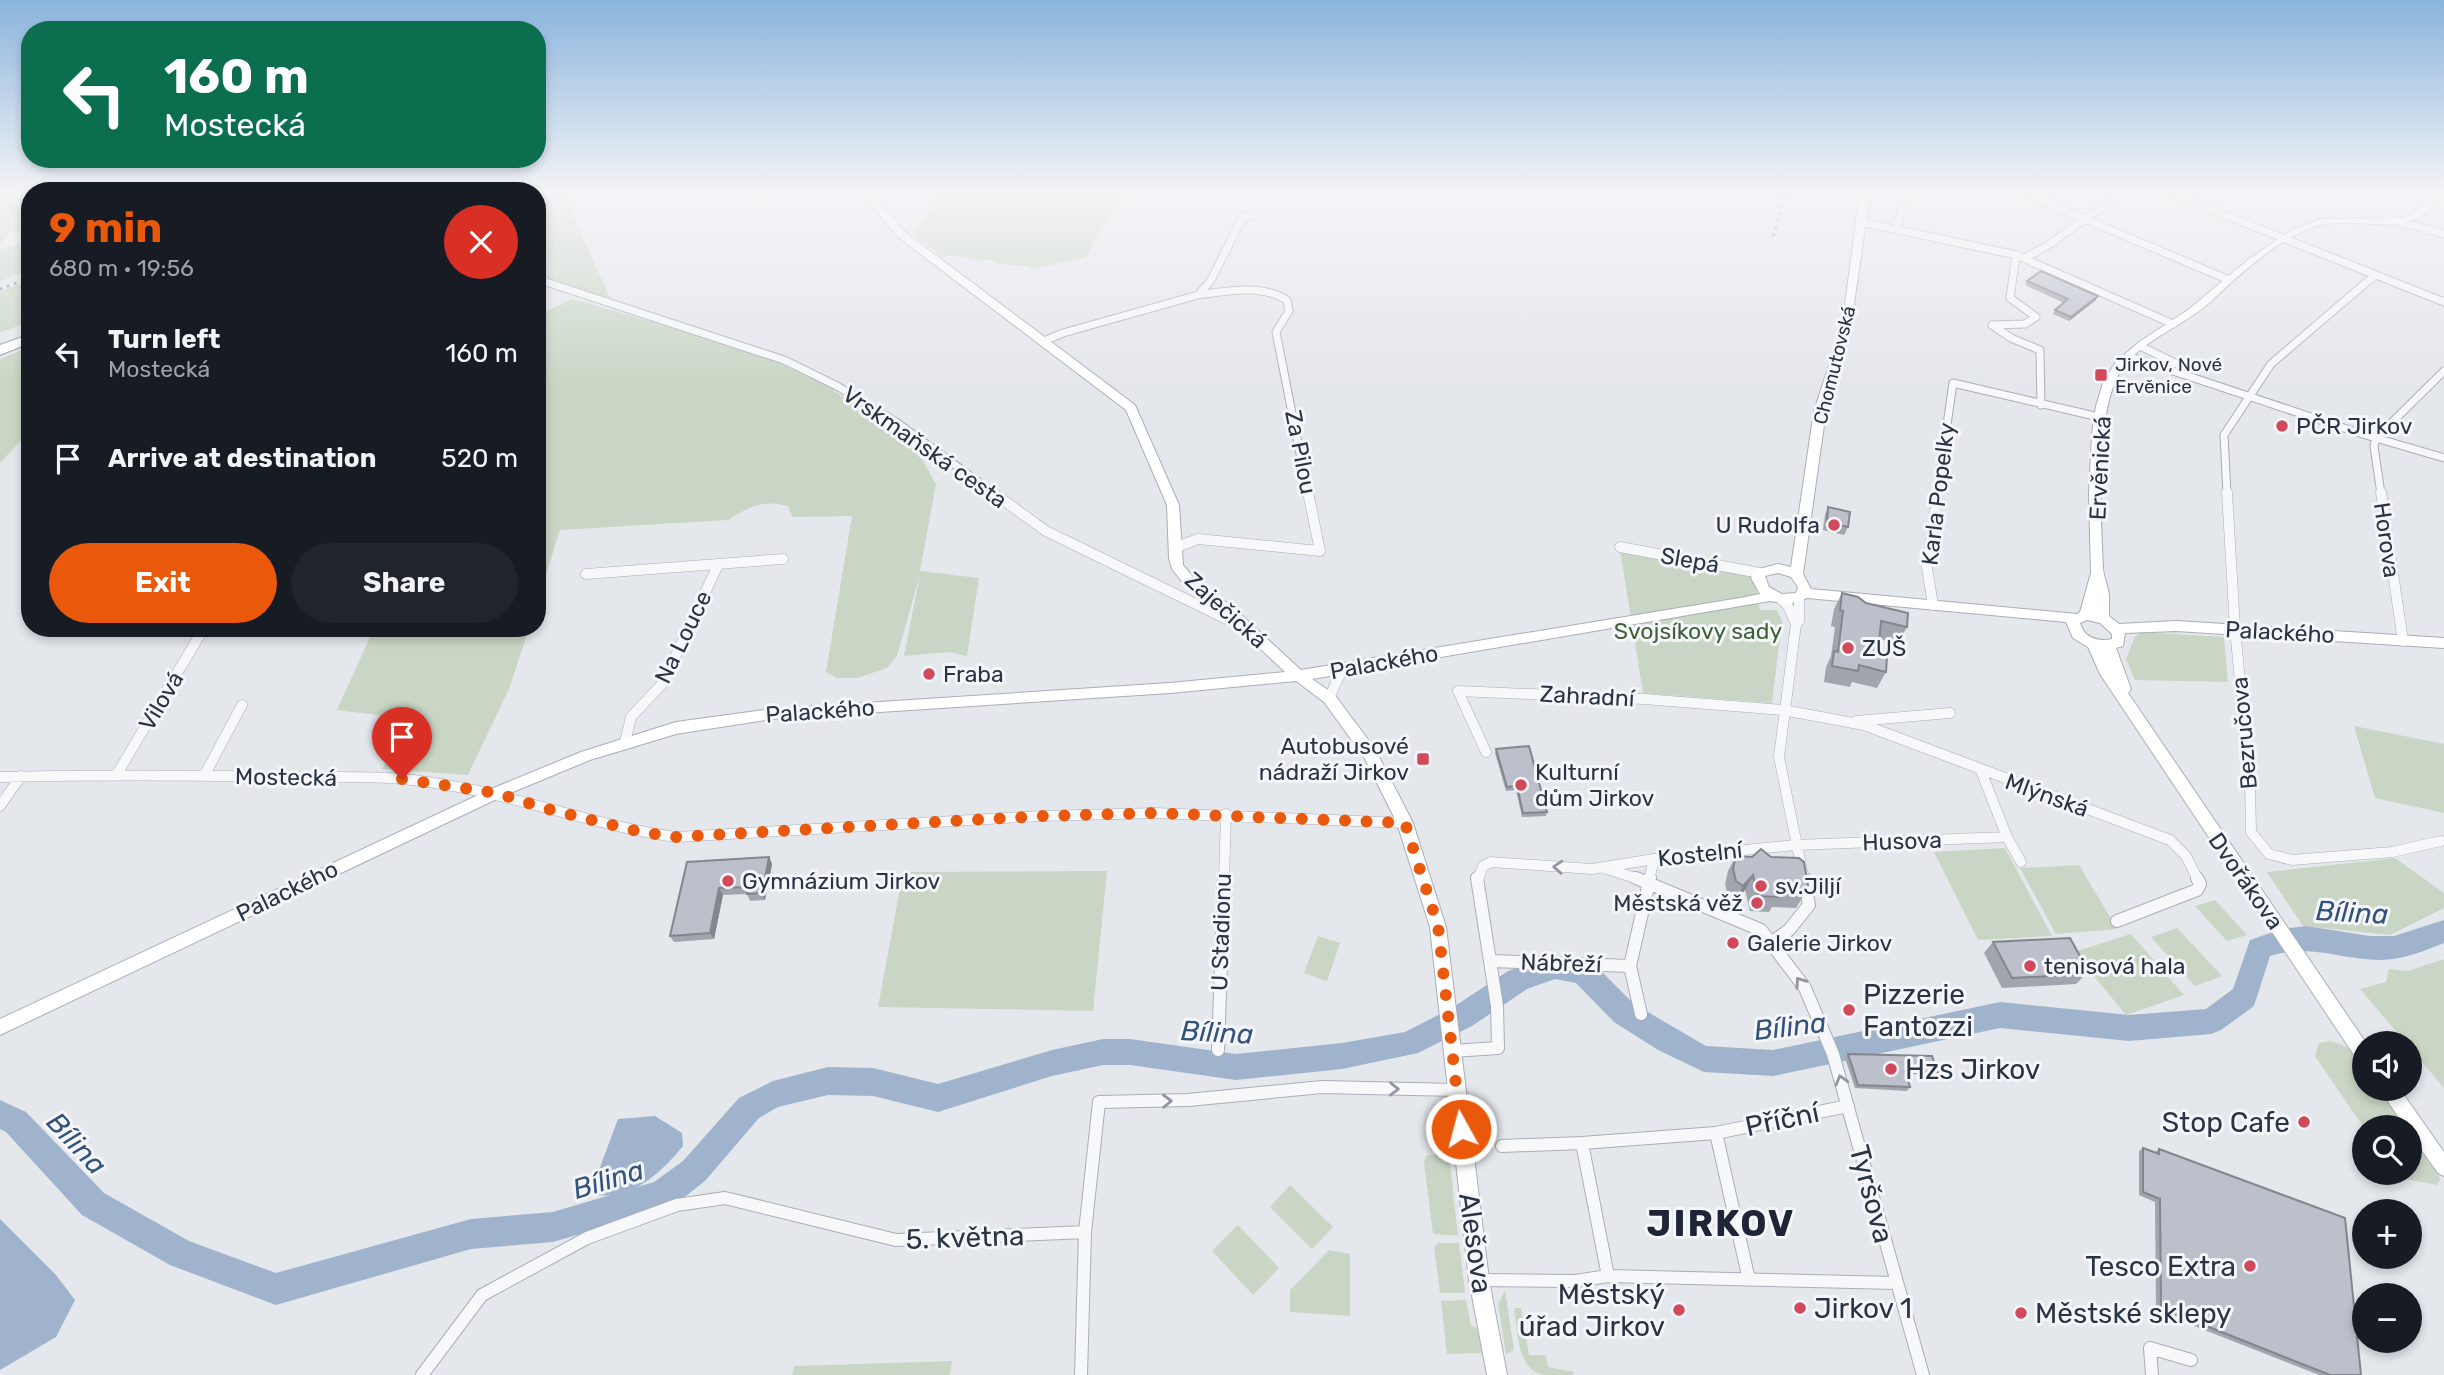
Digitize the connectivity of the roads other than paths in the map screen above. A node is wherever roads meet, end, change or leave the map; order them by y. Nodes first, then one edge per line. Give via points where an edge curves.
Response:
1 (931, 256) edge
2 (1223, 256) edge
3 (1856, 256) edge
4 (2020, 256) joint
5 (2173, 256) edge
6 (2261, 256) edge
7 (2327, 256) edge
8 (2375, 275) junction
9 (2229, 280) junction
10 (546, 282) dead end
11 (1198, 295) junction
12 (2444, 302) edge
13 (2173, 324) junction
14 (21, 333) edge
15 (0, 341) edge
16 (1044, 341) junction
17 (21, 342) edge
18 (2140, 346) junction
19 (0, 350) edge
20 (2129, 356) junction
21 (2444, 371) edge
22 (2227, 388) junction
23 (2248, 397) junction
24 (2041, 405) junction
25 (2099, 417) junction
26 (2376, 438) junction
27 (2444, 458) edge
28 (1802, 537) junction
29 (1620, 547) dead end
30 (1174, 548) junction
31 (783, 559) dead end
32 (718, 565) junction
33 (1778, 568) junction
34 (2096, 573) junction
35 (586, 574) dead end
36 (1760, 579) junction
37 (1800, 586) junction
38 (1776, 597) junction
39 (1933, 605) junction
40 (1697, 609) junction
41 (2102, 618) junction
42 (2078, 621) junction
43 (1796, 624) junction
44 (2117, 629) junction
45 (2235, 629) junction
46 (1250, 631) junction
47 (199, 637) edge
48 (2403, 640) junction
49 (2444, 643) edge
50 (2092, 644) junction
51 (2108, 646) junction
52 (1343, 668) junction
53 (1298, 676) junction
54 (1329, 698) junction
55 (242, 705) dead end
56 (2130, 706) junction
57 (1783, 710) junction
58 (1950, 713) dead end
59 (1847, 722) junction
60 (625, 743) junction
61 (1486, 752) dead end
62 (1981, 771) junction
63 (117, 774) junction
64 (21, 776) junction
65 (204, 776) junction
66 (0, 777) edge
67 (496, 793) junction
68 (0, 806) edge
69 (1226, 814) junction
70 (1405, 823) junction
71 (2007, 837) junction
72 (2441, 841) dead end
73 (1796, 845) junction
74 (1654, 859) junction
75 (2021, 862) dead end
76 (1605, 868) junction
77 (1649, 882) junction
78 (2117, 921) dead end
79 (1771, 943) junction
80 (1491, 961) junction
81 (1630, 967) junction
82 (1641, 1014) dead end
83 (0, 1027) edge
84 (2352, 1037) edge
85 (1218, 1050) dead end
86 (1452, 1051) junction
87 (1457, 1090) junction
88 (2397, 1101) edge
89 (1848, 1105) junction
90 (1716, 1133) junction
91 (1582, 1143) junction
92 (1502, 1146) dead end
93 (2444, 1167) edge
94 (1085, 1233) junction
95 (1608, 1276) junction
96 (1479, 1280) junction
97 (1749, 1280) junction
98 (1896, 1283) junction
99 (2191, 1360) dead end
100 (422, 1375) edge
101 (1081, 1375) edge
102 (1497, 1375) edge
103 (1923, 1375) edge
104 (2152, 1375) edge

1 - 16 street, Zaječická
2 - 11 street
3 - 28 street, Chomutovská via 1845,332 1820,411
4 - 13 street
4 - 24 street via 2010,298 2036,317 2025,324 1992,325 2040,350
5 - 9 street
6 - 9 street, Ervěnická
7 - 8 street
8 - 12 street
8 - 23 street, Bezručova via 2271,364
9 - 13 street, Ervěnická
10 - 46 street, Vrskmaňská cesta via 784,360 896,422 1045,531
11 - 16 street
11 - 30 street, Za Pilou via 1268,291 1289,304 1276,332 1320,551 1198,538
13 - 18 street, Ervěnická
14 - 15 highway
16 - 30 street, Zaječická via 1131,408 1173,505
17 - 19 highway
18 - 20 street, Ervěnická
18 - 22 street
20 - 22 street
20 - 25 street, Ervěnická via 2112,377
21 - 26 street
22 - 23 street
23 - 26 street
23 - 45 street, Bezručova via 2224,435
24 - 25 street
24 - 39 street, Karla Popelky via 1953,383 1927,568
25 - 34 street, Ervěnická
26 - 27 street
26 - 48 street, Horova via 2387,547
28 - 33 street, Chomutovská
28 - 37 street, Chomutovská
29 - 36 street, Slepá
30 - 46 street, Zaječická via 1177,566 1188,580
31 - 32 street, Na Louce
32 - 35 street, Na Louce
32 - 60 street, Na Louce via 663,682 631,717
33 - 36 street
33 - 37 street
34 - 41 street, Ervěnická
34 - 42 street, Ervěnická
36 - 38 street
36 - 40 street, Palackého via 1738,597
37 - 38 street
37 - 39 street
37 - 43 street, Chomutovská
38 - 40 street, Palackého
38 - 43 street via 1791,611
39 - 42 street
40 - 52 street, Palackého
41 - 42 street
41 - 44 street
42 - 50 street
43 - 57 street, Chomutovská
44 - 45 street, Palackého
44 - 51 street via 2119,638
45 - 48 street, Palackého
45 - 72 street, Bezručova via 2251,832 2262,849 2292,860 2392,852
46 - 53 street, Zaječická
47 - 63 street, Vilová
48 - 49 street, Palackého
50 - 51 street
50 - 56 street, Dvořákova
51 - 56 street, Dvořákova
52 - 53 street, Palackého
52 - 54 street
53 - 54 street, Zaječická
53 - 60 street, Palackého via 772,714 677,728
54 - 70 street, Zaječická via 1370,753
55 - 65 street
56 - 84 street, Dvořákova
57 - 59 street, Mlýnská
57 - 61 street, Zahradní via 1458,691
57 - 73 street, Chomutovská via 1779,757
58 - 59 street
59 - 62 street, Mlýnská
60 - 67 street, Palackého
62 - 71 street
62 - 78 street, Mlýnská via 2179,847 2200,884 2197,890
63 - 64 street, Mostecká
63 - 65 street, Mostecká
64 - 66 street, Mostecká
64 - 68 street
65 - 67 street, Mostecká via 402,779
67 - 69 street, Mostecká via 676,837 1041,816
67 - 83 street, Palackého
69 - 70 street, Mostecká
69 - 85 street, U Stadionu
70 - 86 street, Alešova via 1438,926
71 - 73 street, Husova
71 - 75 street
73 - 74 street, Kostelní
73 - 79 street, Chomutovská via 1809,905 1789,930
74 - 76 street, Kostelní
74 - 77 street, Nábřeží
76 - 77 street, Kostelní
76 -> 80 street, Kostelní via 1491,862 1483,866 1477,876
77 - 79 street, Kostelní via 1761,930
77 - 81 street, Nábřeží
89 -> 79 street, Kostelní via 1805,988
80 - 81 street, Nábřeží
80 - 86 street via 1498,1048
81 - 82 street, Nábřeží
86 - 87 street, Alešova
94 -> 87 street via 1099,1102 1188,1100 1322,1087
87 - 96 street, Alešova
88 - 93 street
89 - 90 street, Příční
89 - 98 street, Tyršova
90 - 91 street, Příční
90 - 97 street
91 - 92 street, Příční
91 - 95 street
94 - 100 street, 5. května via 897,1240 725,1198 677,1205 587,1238 482,1295
94 - 101 street
95 - 96 street via 1575,1281
95 - 97 street
96 - 102 street, Alešova
97 - 98 street
98 - 103 street, Tyršova
99 - 104 street via 2150,1348

